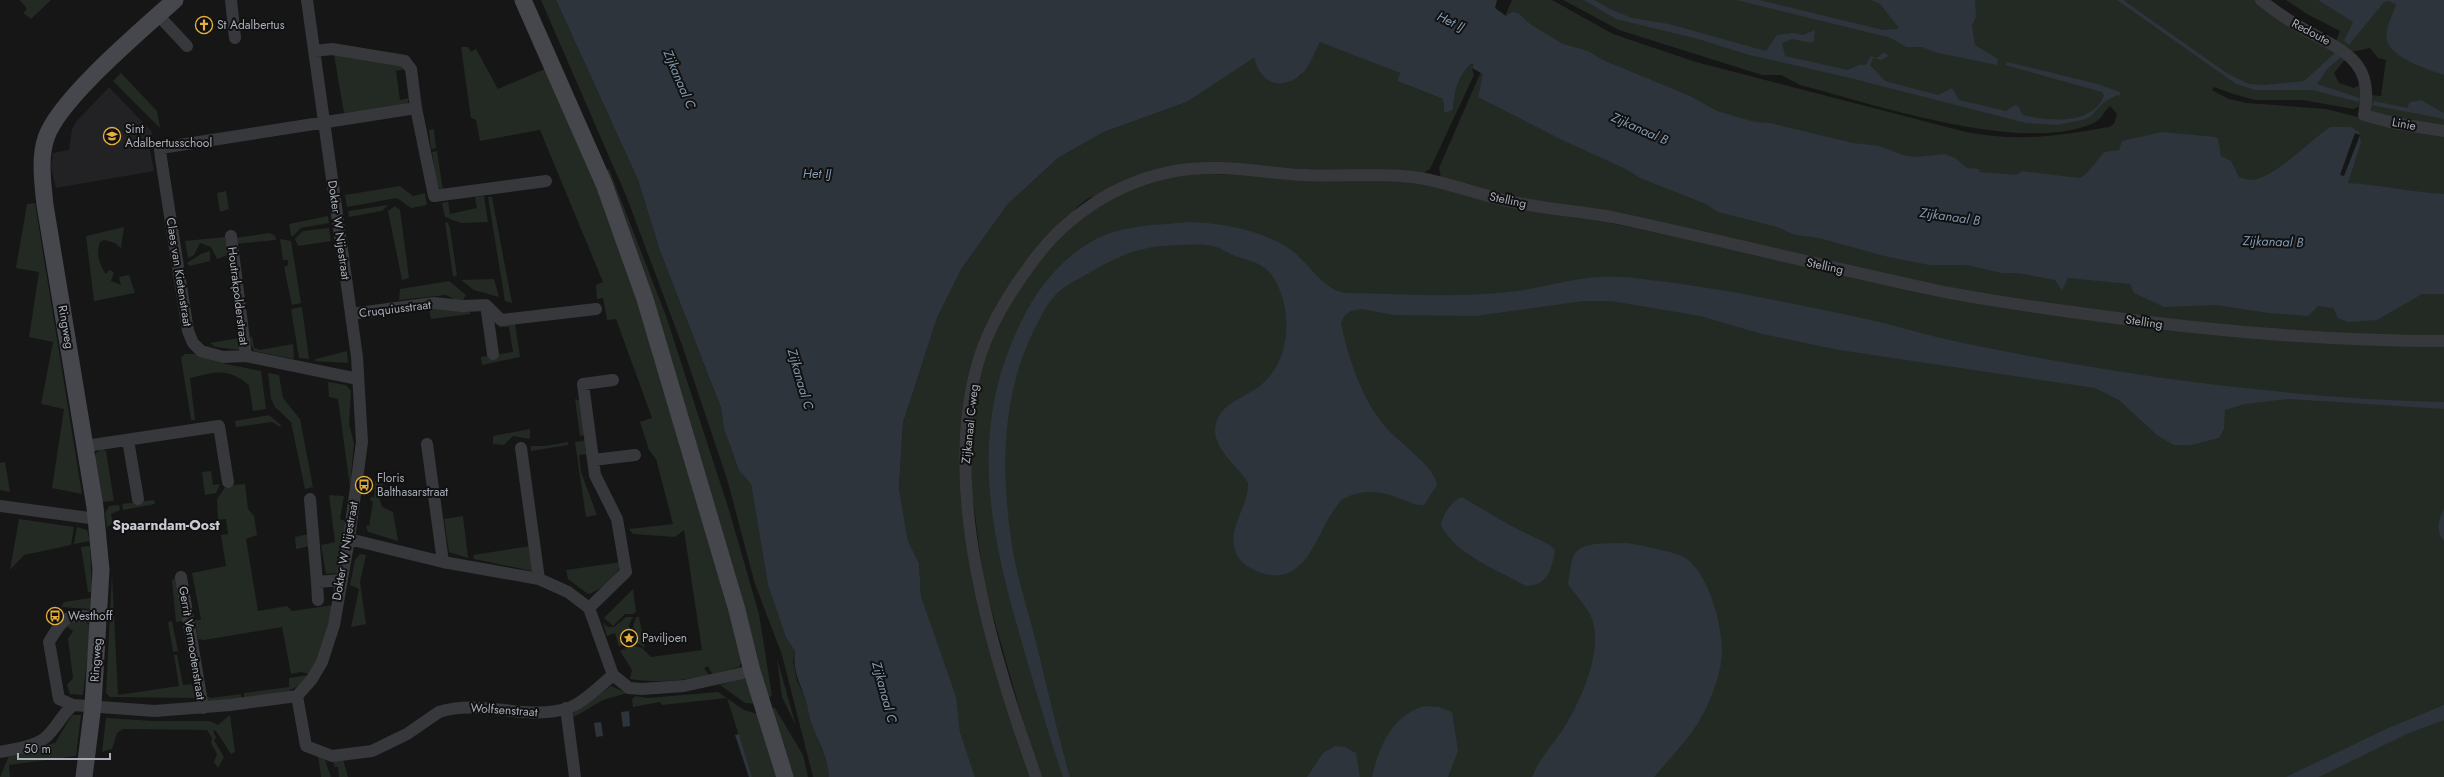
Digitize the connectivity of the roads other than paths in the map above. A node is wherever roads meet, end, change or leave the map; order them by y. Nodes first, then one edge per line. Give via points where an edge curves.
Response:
1 (175, 0) edge
2 (231, 0) edge
3 (307, 0) edge
4 (523, 0) edge
5 (2261, 0) edge
6 (158, 15) junction
7 (235, 38) dead end
8 (187, 46) dead end
9 (314, 51) junction
10 (416, 108) junction
11 (2364, 115) joint
12 (324, 122) junction
13 (2444, 131) edge
14 (1210, 168) joint
15 (546, 181) dead end
16 (231, 236) dead end
17 (486, 305) junction
18 (596, 309) dead end
19 (351, 314) junction
20 (2444, 341) edge
21 (493, 354) dead end
22 (246, 356) junction
23 (358, 380) junction
24 (613, 380) dead end
25 (128, 440) junction
26 (427, 444) dead end
27 (86, 446) junction
28 (521, 448) dead end
29 (635, 455) dead end
30 (593, 460) junction
31 (228, 482) dead end
32 (138, 499) dead end
33 (310, 499) dead end
34 (0, 506) edge
35 (97, 519) junction
36 (349, 539) junction
37 (443, 562) junction
38 (181, 577) dead end
39 (539, 579) junction
40 (341, 580) junction
41 (317, 582) junction
42 (318, 600) dead end
43 (589, 608) junction
44 (100, 617) junction
45 (752, 671) junction
46 (613, 676) junction
47 (297, 696) junction
48 (73, 705) junction
49 (93, 705) junction
50 (203, 708) junction
51 (566, 708) junction
52 (0, 752) edge
53 (84, 777) edge
54 (575, 777) edge
55 (784, 777) edge
56 (1036, 777) edge

1 - 6 street, Ringweg
2 - 7 street
3 - 9 street, Dokter W Nijestraat
4 - 45 street via 604,184 645,299 737,610
5 - 11 street, Redoute via 2291,22 2344,50 2359,66 2367,88
6 - 8 street
6 - 27 street, Ringweg via 69,102 52,124 42,157 45,205
9 - 10 street via 332,49 406,61 411,69
9 - 12 street, Dokter W Nijestraat
10 - 12 street
10 - 15 street via 434,196
11 - 13 street, Linie
12 - 19 street, Dokter W Nijestraat
12 - 22 street, Claes van Kietenstraat via 160,150 188,331 193,343 201,351 223,357
14 - 20 street, Stelling via 1298,175 1430,180 1508,201 1615,218 1886,279 2017,304 2172,326 2371,341
14 - 56 street, Zijkanaal C-weg via 1172,172 1147,178 1109,195 1075,216 1043,247 1009,296 992,327 977,368 969,408 965,453 971,536 993,635
16 - 22 street, Houtrakpolderstraat
17 - 18 street via 501,320
17 - 19 street, Cruquiusstraat via 434,303
17 - 21 street
19 - 23 street, Dokter W Nijestraat
22 - 23 street, Claes van Kietenstraat
23 - 36 street, Dokter W Nijestraat via 362,442
24 - 30 street via 583,384
25 - 27 street
25 - 31 street via 218,426
25 - 32 street
26 - 37 street
27 - 35 street, Ringweg
28 - 39 street
29 - 30 street
30 - 43 street via 595,475 617,519 626,572
33 - 41 street
34 - 35 street
35 - 44 street, Ringweg via 101,570
36 - 37 street
36 - 40 street, Dokter W Nijestraat
37 - 39 street
38 - 50 street, Gerrit Vermootenstraat
39 - 43 street via 568,592
40 - 41 street
40 - 47 street, Dokter W Nijestraat via 334,625 322,662 312,679
41 - 42 street
43 - 46 street
44 - 48 street via 68,617 61,621 48,642 60,699
44 - 49 street, Ringweg
45 - 46 street via 684,686 642,690 629,688
45 - 55 street
46 - 51 street, Wolfsenstraat via 572,707
47 - 50 street
47 - 51 street, Wolfsenstraat via 306,746 326,756 385,746 447,709 469,707 537,714
48 - 49 street
48 - 52 street via 63,713 45,738
49 - 50 street via 155,711
49 - 53 street
51 - 54 street

